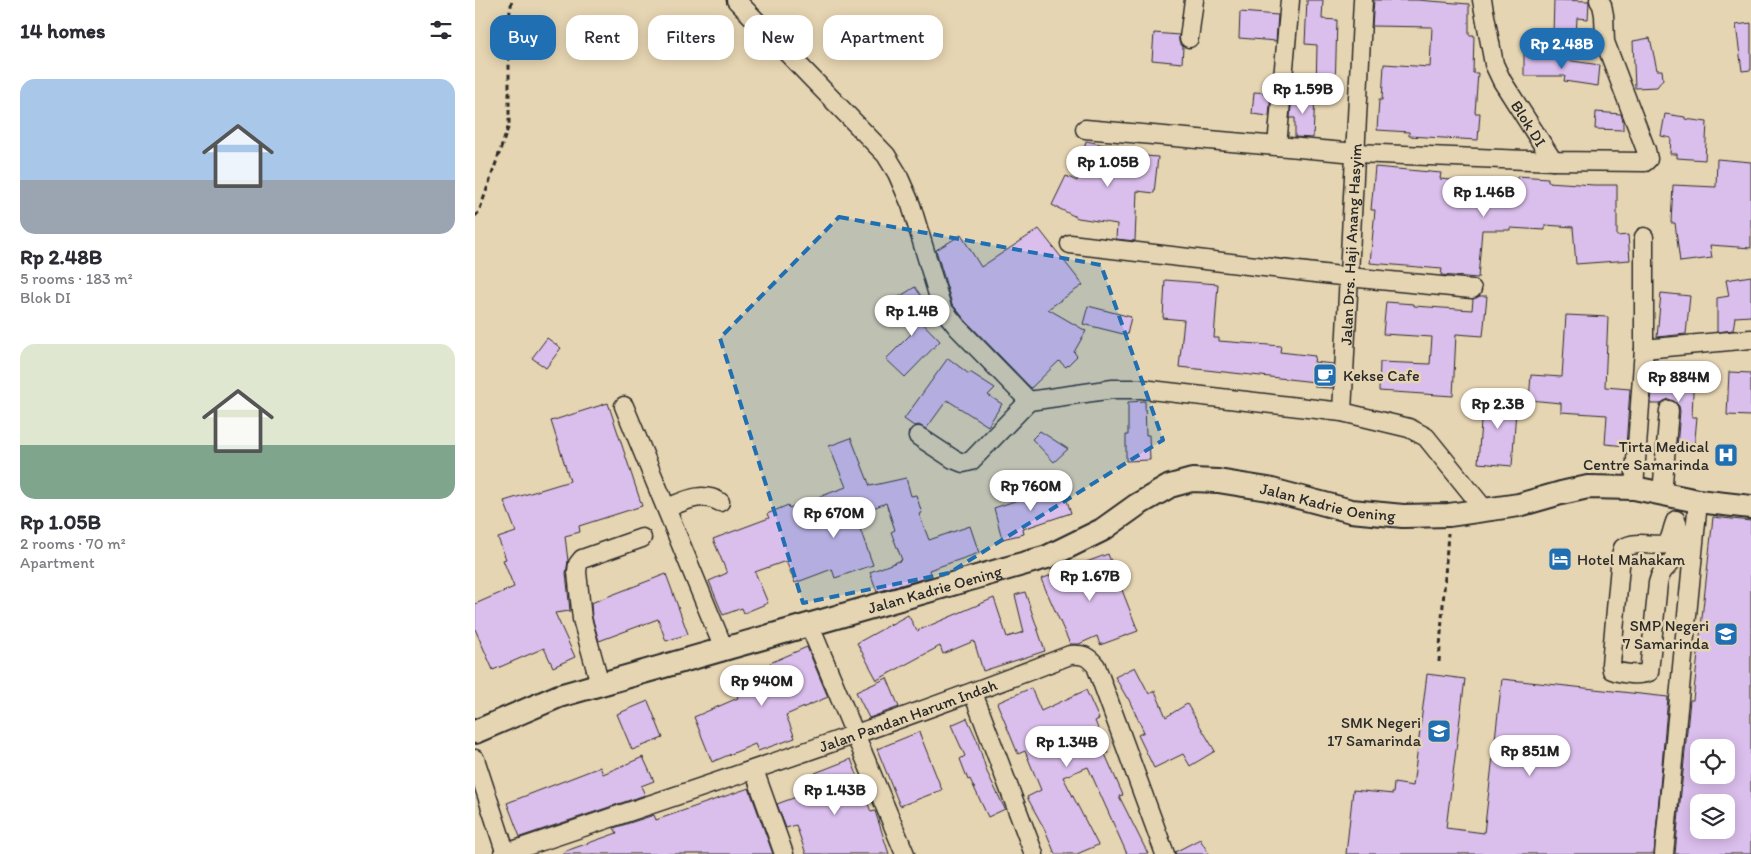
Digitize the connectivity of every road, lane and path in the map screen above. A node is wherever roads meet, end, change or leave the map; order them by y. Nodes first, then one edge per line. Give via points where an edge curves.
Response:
1 (512, 0) edge
2 (736, 0) edge
3 (1194, 0) edge
4 (1290, 0) edge
5 (1363, 0) edge
6 (1482, 0) edge
7 (1599, 0) edge
8 (1189, 38) dead end
9 (1085, 129) dead end
10 (1277, 146) junction
11 (1356, 153) junction
12 (1553, 161) junction
13 (475, 216) edge
14 (1644, 238) dead end
15 (1070, 244) dead end
16 (1349, 277) junction
17 (1472, 289) dead end
18 (1751, 339) edge
19 (1644, 349) junction
20 (1029, 401) junction
21 (624, 406) dead end
22 (1669, 410) dead end
23 (1350, 414) junction
24 (918, 436) dead end
25 (1635, 488) junction
26 (1680, 497) junction
27 (720, 502) dead end
28 (1751, 507) edge
29 (667, 508) junction
30 (1485, 510) junction
31 (1449, 515) junction
32 (1676, 520) junction
33 (642, 538) dead end
34 (809, 624) junction
35 (724, 649) junction
36 (1439, 662) dead end
37 (600, 684) junction
38 (973, 693) junction
39 (475, 732) edge
40 (857, 734) junction
41 (475, 759) edge
42 (754, 770) junction
43 (505, 854) edge
44 (784, 854) edge
45 (905, 854) edge
46 (1034, 854) edge
47 (1165, 854) edge
48 (1664, 854) edge

1 - 13 path via 509,17 509,125
2 - 20 street via 886,155 911,205 942,308 957,328
3 - 8 street
4 - 10 street
5 - 11 street, Jalan Drs. Haji Anang Hasyim
6 - 12 street, Blok DI via 1494,64
7 - 12 street via 1604,15 1605,42 1648,159 1645,162
9 - 10 street
10 - 11 street
11 - 12 street
11 - 16 street, Jalan Drs. Haji Anang Hasyim
14 - 19 street
15 - 16 street
16 - 17 street
16 - 23 street, Jalan Drs. Haji Anang Hasyim
18 - 19 street
19 - 25 street
20 - 23 street via 1113,388 1142,389
20 - 24 street via 971,461 963,463 953,459
21 - 29 street
22 - 26 street
23 - 30 street via 1409,428 1427,437
25 - 26 main road, Jalan Kadrie Oening
25 - 30 main road, Jalan Kadrie Oening via 1588,488
26 - 28 main road, Jalan Kadrie Oening
26 - 32 street
26 - 48 street
27 - 29 street via 711,497 695,497
29 - 35 street
30 - 31 main road, Jalan Kadrie Oening
31 - 34 main road, Jalan Kadrie Oening via 1403,516 1351,511 1267,489 1192,480 1170,486 1102,530 1047,557
31 - 36 path
32 - 32 street via 1679,526 1676,554 1661,573 1658,583 1649,672 1612,670 1623,548 1632,544 1667,544
33 - 37 street via 582,559 578,564 583,619
34 - 35 main road, Jalan Kadrie Oening
34 - 40 street
35 - 37 main road, Jalan Kadrie Oening
37 - 39 main road, Jalan Kadrie Oening via 559,696
38 - 40 street, Jalan Pandan Harum Indah
38 - 46 street
38 - 47 street, Jalan Pandan Harum Indah via 1070,656 1081,654 1089,658 1096,666
40 - 42 street, Jalan Pandan Harum Indah
40 - 45 street
41 - 43 street, Jalan Pandan Harum Indah
42 - 43 street, Jalan Pandan Harum Indah
42 - 44 street

